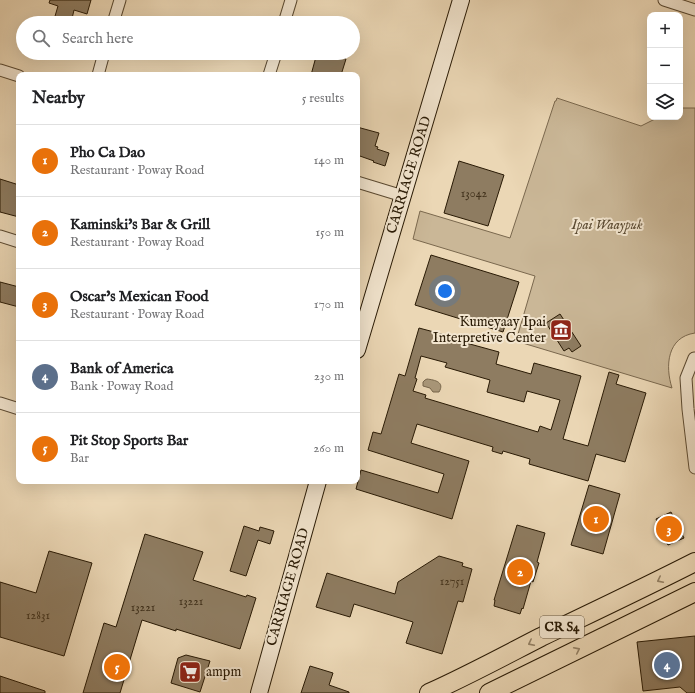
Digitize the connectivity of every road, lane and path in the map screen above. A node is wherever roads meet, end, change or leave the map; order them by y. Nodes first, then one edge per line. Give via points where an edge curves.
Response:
1 (120, 0) edge
2 (291, 0) edge
3 (461, 0) edge
4 (664, 0) edge
5 (695, 10) edge
6 (115, 16) edge
7 (286, 16) edge
8 (102, 60) edge
9 (274, 60) edge
10 (0, 70) edge
11 (99, 72) edge
12 (270, 72) edge
13 (16, 75) edge
14 (360, 183) edge
15 (403, 196) junction
16 (0, 236) edge
17 (16, 241) edge
18 (360, 340) edge
19 (694, 358) edge
20 (0, 403) edge
21 (16, 408) edge
22 (695, 468) edge
23 (317, 484) edge
24 (695, 562) edge
25 (695, 592) edge
26 (259, 693) edge
27 (429, 693) edge
28 (488, 693) edge

1 - 6 street
2 - 7 street
3 - 15 street, CARRIAGE ROAD
4 - 5 street
8 - 11 street
9 - 12 street
10 - 13 street
14 - 15 street
15 - 18 street, CARRIAGE ROAD
16 - 17 street
19 - 22 street via 686,378
20 - 21 street
23 - 26 street, CARRIAGE ROAD
24 -> 27 main road, CR S4
28 -> 25 main road, CR S4

